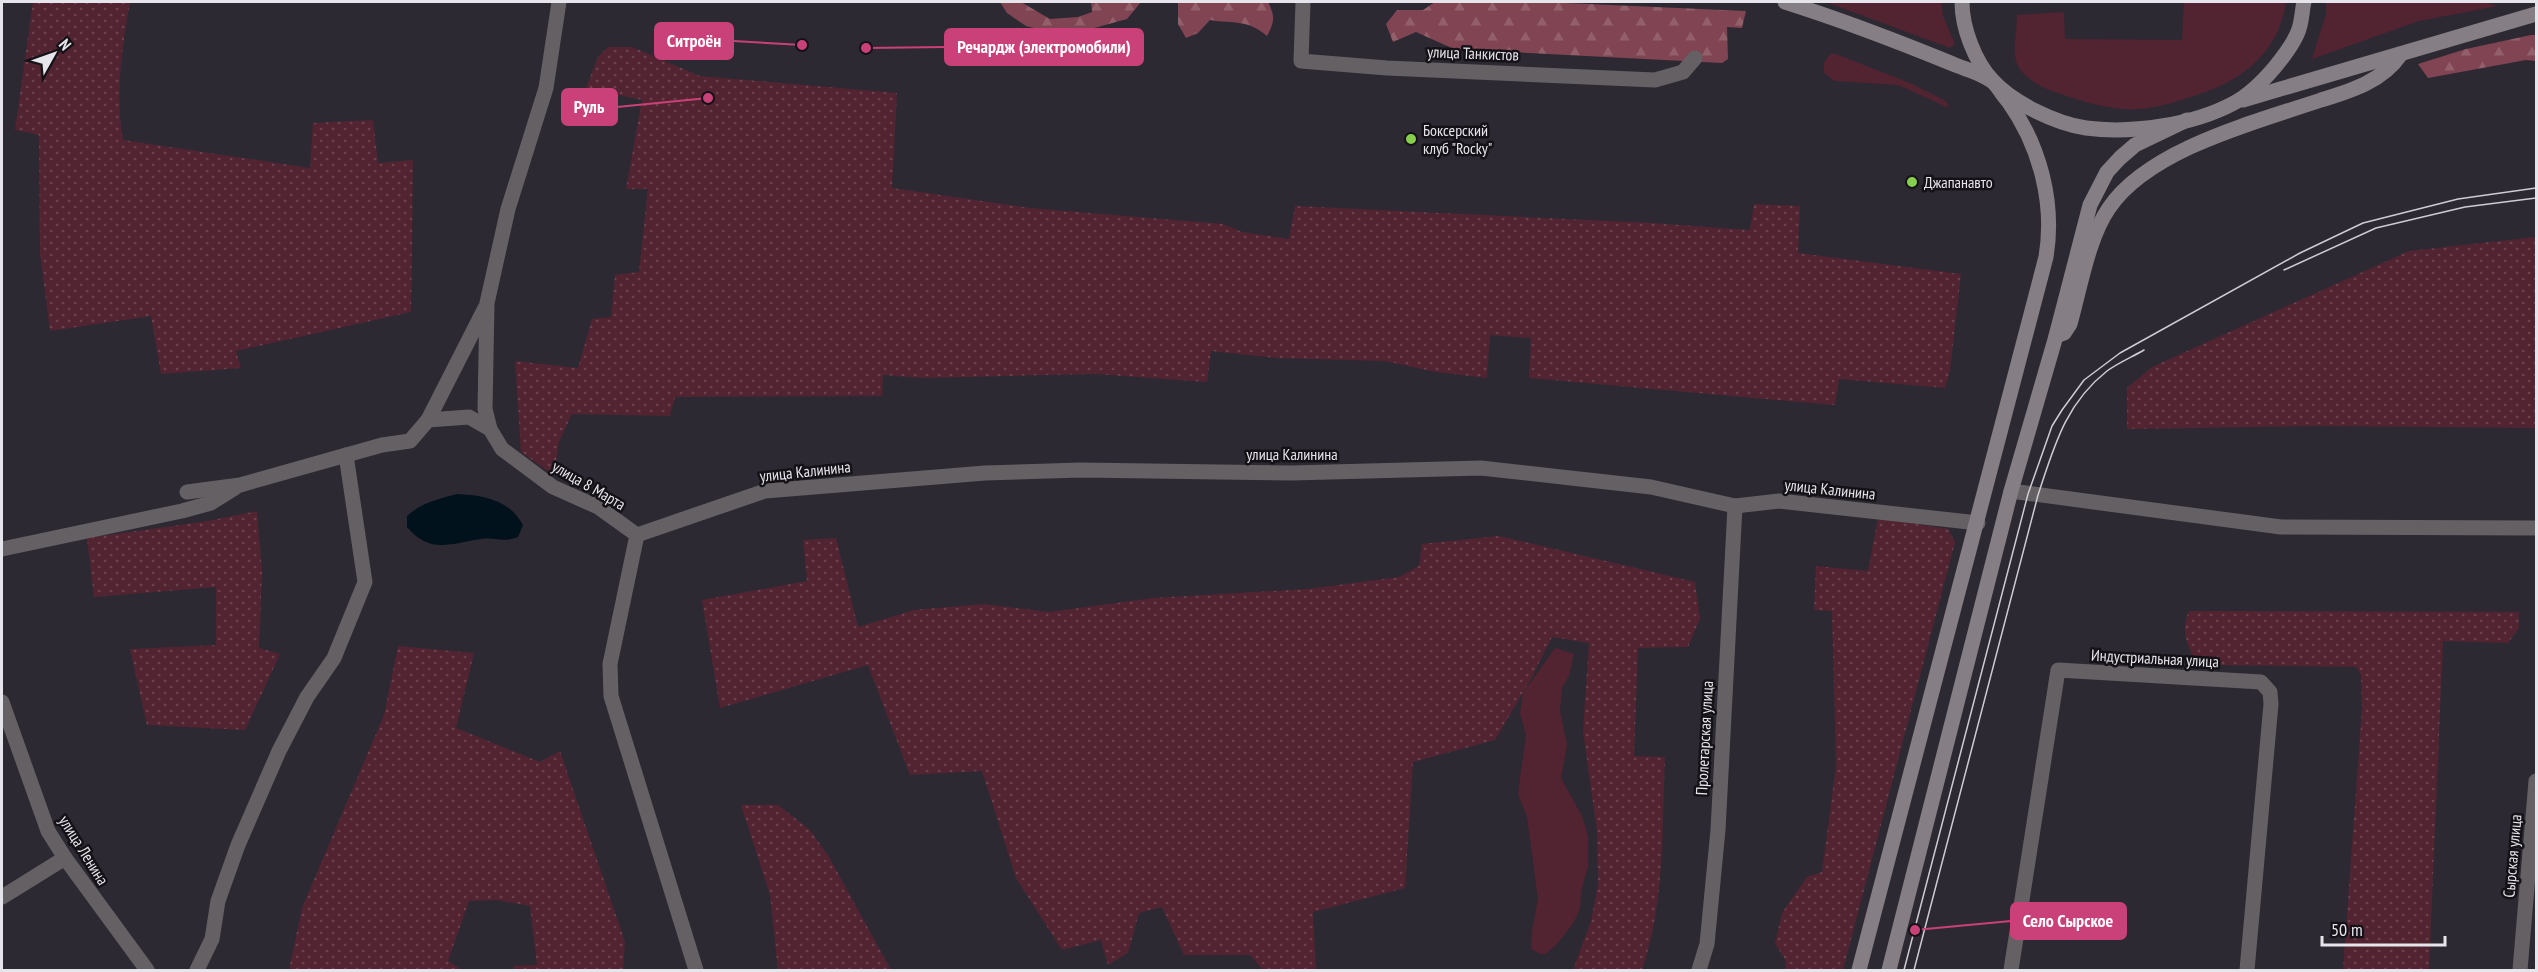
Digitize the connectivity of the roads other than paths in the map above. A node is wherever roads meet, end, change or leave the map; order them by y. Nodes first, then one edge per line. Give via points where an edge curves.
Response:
1 (559, 2) edge
2 (1303, 2) edge
3 (1785, 2) edge
4 (1962, 2) edge
5 (2304, 2) edge
6 (2536, 14) edge
7 (2402, 54) junction
8 (1695, 58) dead end
9 (1993, 81) junction
10 (2234, 103) junction
11 (2187, 120) junction
12 (488, 303) junction
13 (2056, 336) junction
14 (428, 420) junction
15 (490, 429) junction
16 (346, 455) junction
17 (240, 485) junction
18 (2011, 491) junction
19 (187, 492) dead end
20 (1735, 506) junction
21 (1978, 523) junction
22 (2536, 528) edge
23 (638, 535) junction
24 (2, 549) edge
25 (2, 702) edge
26 (2536, 781) edge
27 (65, 858) junction
28 (2, 897) edge
29 (147, 970) edge
30 (197, 970) edge
31 (696, 970) edge
32 (1699, 970) edge
33 (1859, 970) edge
34 (1889, 970) edge
35 (2011, 970) edge
36 (2247, 970) edge
37 (2520, 970) edge

1 - 12 street, улица 8 Марта via 546,88 508,209
2 - 8 street, улица Танкистов via 1301,61 1655,80 1683,72
3 - 9 main road via 1879,33
4 - 9 main road via 1967,33
5 - 10 main road via 2299,30 2284,57 2265,79
6 - 7 main road
7 - 10 main road
7 - 13 main road via 2390,70 2375,80 2251,123 2167,158 2128,186 2109,208 2095,238 2070,324
9 - 11 main road via 2053,119 2084,128 2117,130
9 - 21 main road via 2020,120 2040,166 2049,236
10 - 11 main road
11 - 13 main road via 2135,145 2107,172 2090,206
12 - 14 street
12 - 15 street, улица 8 Марта via 485,409
13 - 18 main road
14 - 15 street via 469,417
14 - 16 street via 410,441
15 - 23 street, улица 8 Марта via 502,449 553,487 598,507
16 - 17 street
16 - 30 street via 364,582 334,658 307,697 279,751 218,901 212,939
17 - 19 street
17 - 24 street via 211,503 182,511
18 - 22 street via 2281,527
18 - 34 main road
20 - 21 street, улица Калинина via 1779,501
20 - 23 street, улица Калинина via 1651,487 1481,468 1292,473 1069,470 765,491
20 - 32 street, Пролетарская улица via 1718,830 1707,944
21 - 33 main road
23 - 31 street via 610,664 611,696
25 - 27 street, улица Ленина via 48,831
26 - 37 street, Сырская улица
27 - 28 street
27 - 29 street, улица Ленина
35 - 36 street, Индустриальная улица via 2058,670 2261,682 2270,692

